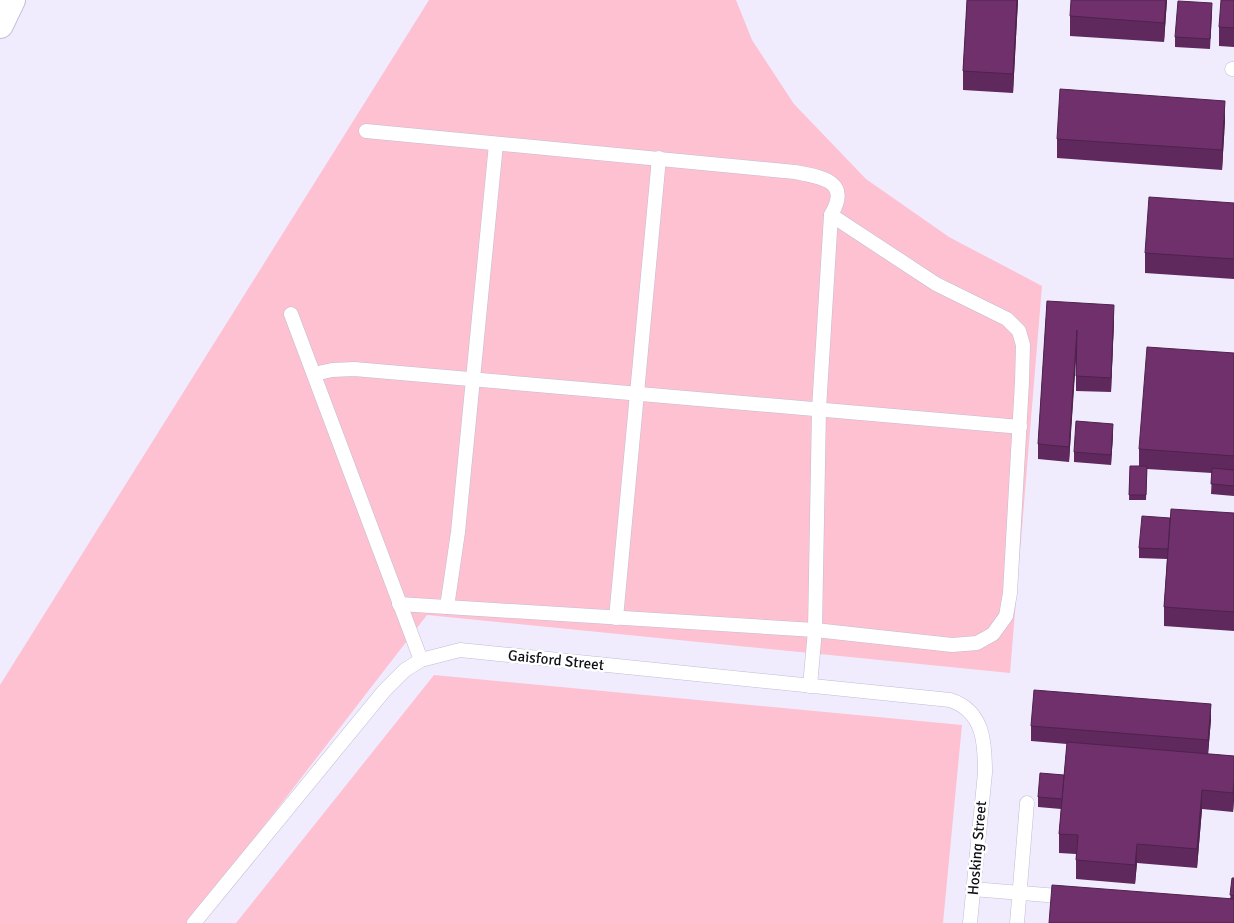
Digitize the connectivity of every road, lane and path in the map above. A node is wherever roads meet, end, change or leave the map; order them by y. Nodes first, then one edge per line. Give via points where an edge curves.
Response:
1 (12, 0) edge
2 (0, 25) edge
3 (366, 131) dead end
4 (496, 144) junction
5 (658, 158) junction
6 (831, 215) junction
7 (292, 314) dead end
8 (314, 374) junction
9 (472, 380) junction
10 (636, 393) junction
11 (819, 408) junction
12 (1020, 427) junction
13 (399, 604) junction
14 (447, 607) junction
15 (616, 618) junction
16 (815, 630) junction
17 (421, 660) junction
18 (810, 686) junction
19 (984, 773) joint
20 (1027, 803) dead end
21 (973, 889) junction
22 (1020, 893) junction
23 (1088, 899) edge
24 (194, 923) edge
25 (970, 923) edge
26 (1017, 923) edge

1 - 2 street
3 - 4 lane
4 - 5 lane
4 - 9 lane
5 - 6 lane via 821,177 833,184 837,192 838,202
5 - 10 lane
6 - 11 lane
6 - 12 lane via 936,284 1007,320 1019,331 1023,346
7 - 8 lane
8 - 9 lane via 354,369
8 - 13 lane
9 - 10 lane
9 - 14 lane via 458,532
10 - 11 lane
10 - 15 lane
11 - 12 lane
11 - 16 lane
12 - 16 lane via 1010,593 1006,616 993,634 977,643 952,645
13 - 14 lane
13 - 17 lane
14 - 15 lane
15 - 16 lane
16 - 18 lane
17 - 18 lane, Gaisford Street via 460,650
17 - 24 lane, Gaisford Street via 405,670 384,691
18 - 19 lane, Gaisford Street via 961,703 972,713 981,729 985,750
19 - 21 lane, Hosking Street
20 - 22 lane
21 - 22 lane
21 - 25 lane, Hosking Street
22 - 23 lane
22 - 26 lane

